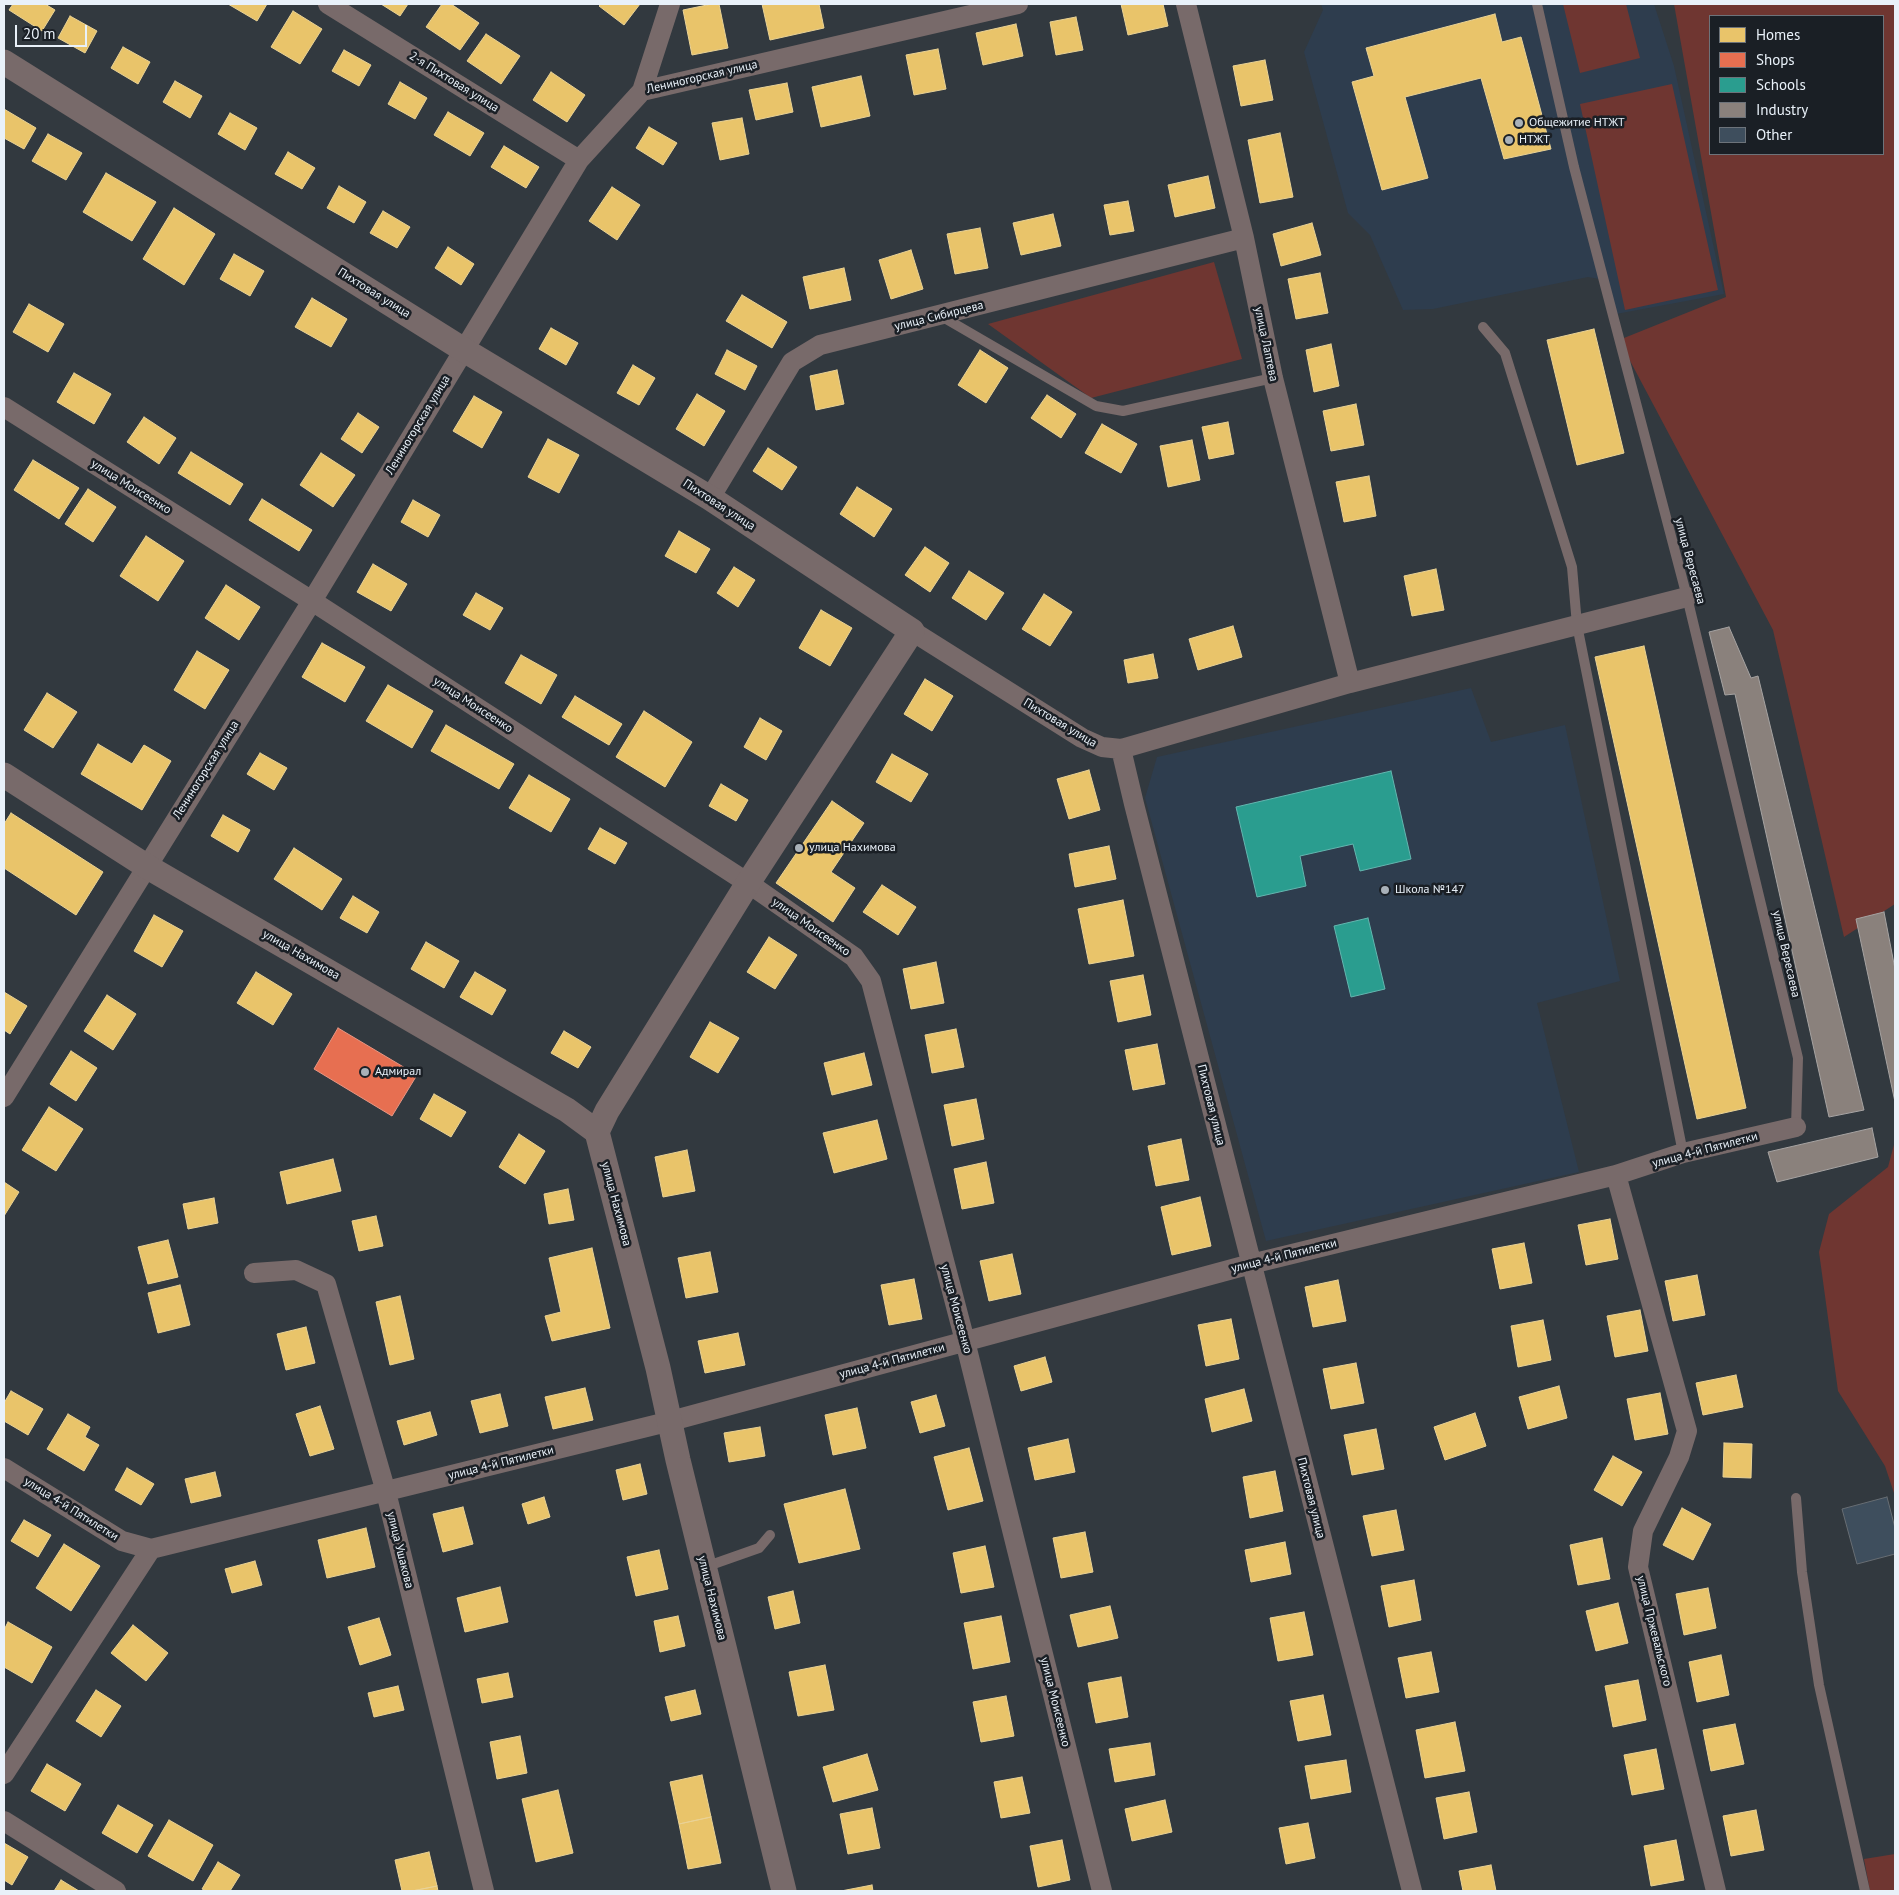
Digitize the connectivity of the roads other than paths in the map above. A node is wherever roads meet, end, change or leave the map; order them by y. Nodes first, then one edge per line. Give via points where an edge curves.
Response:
1 (328, 4) edge
2 (670, 4) edge
3 (1018, 4) edge
4 (1186, 4) edge
5 (1536, 4) edge
6 (4, 62) edge
7 (642, 91) junction
8 (579, 160) junction
9 (1244, 238) junction
10 (940, 316) junction
11 (1483, 327) dead end
12 (464, 350) junction
13 (1272, 378) junction
14 (4, 407) edge
15 (710, 498) junction
16 (1687, 597) junction
17 (312, 601) junction
18 (1577, 625) junction
19 (912, 631) junction
20 (1350, 683) junction
21 (1121, 749) junction
22 (4, 775) edge
23 (146, 866) junction
24 (748, 883) junction
25 (4, 1097) edge
26 (1796, 1127) joint
27 (597, 1132) junction
28 (1683, 1153) junction
29 (1616, 1175) junction
30 (1251, 1264) junction
31 (254, 1273) dead end
32 (965, 1341) junction
33 (671, 1421) junction
34 (4, 1468) edge
35 (386, 1492) junction
36 (1796, 1498) dead end
37 (770, 1535) dead end
38 (151, 1549) junction
39 (705, 1567) junction
40 (4, 1774) edge
41 (4, 1821) edge
42 (116, 1891) edge
43 (484, 1891) edge
44 (784, 1891) edge
45 (1102, 1891) edge
46 (1412, 1891) edge
47 (1716, 1891) edge
48 (1865, 1891) edge

1 - 8 street, 2-я Пихтовая улица
2 - 7 street
3 - 7 street, Лениногорская улица
4 - 9 street, улица Лаптева
5 - 16 lane, улица Вересаева via 1574,167
6 - 12 street, Пихтовая улица
7 - 8 street, Лениногорская улица
8 - 12 street, Лениногорская улица
9 - 10 street, улица Сибирцева
9 - 13 street, улица Лаптева
10 - 13 lane via 1096,406 1123,411
10 - 15 street, улица Сибирцева via 820,345 792,362
11 - 18 lane via 1505,353 1572,567
12 - 15 street, Пихтовая улица
12 - 17 street, Лениногорская улица
13 - 20 street, улица Лаптева
14 - 17 street, улица Моисеенко
15 - 19 street, Пихтовая улица
16 - 18 street
16 - 26 lane, улица Вересаева via 1798,1058
17 - 23 street, Лениногорская улица
17 - 24 street, улица Моисеенко
18 - 20 street
18 - 28 lane
19 - 21 street, Пихтовая улица via 1082,738 1102,747
19 - 24 street
20 - 21 street
21 - 30 street, Пихтовая улица
22 - 23 street, улица Нахимова
23 - 25 street, Лениногорская улица
23 - 27 street, улица Нахимова via 567,1110
24 - 27 street
24 - 32 street, улица Моисеенко via 854,957 871,981
26 - 28 street, улица 4-й Пятилетки
27 - 33 street, улица Нахимова
28 - 29 street, улица 4-й Пятилетки
29 - 30 street, улица 4-й Пятилетки
29 - 47 street, улица Пржевальского via 1687,1430 1679,1457 1643,1531 1638,1567
30 - 32 street, улица 4-й Пятилетки
30 - 46 street, Пихтовая улица
31 - 35 street, улица Ушакова via 296,1270 326,1284
32 - 33 street, улица 4-й Пятилетки
32 - 45 street, улица Моисеенко
33 - 35 street, улица 4-й Пятилетки
33 - 39 street, улица Нахимова
34 - 38 street, улица 4-й Пятилетки via 122,1541
35 - 38 street, улица 4-й Пятилетки
35 - 43 street, улица Ушакова
36 - 48 lane via 1802,1572 1819,1685
37 - 39 lane via 759,1548
38 - 40 street
39 - 44 street, улица Нахимова
41 - 42 street

